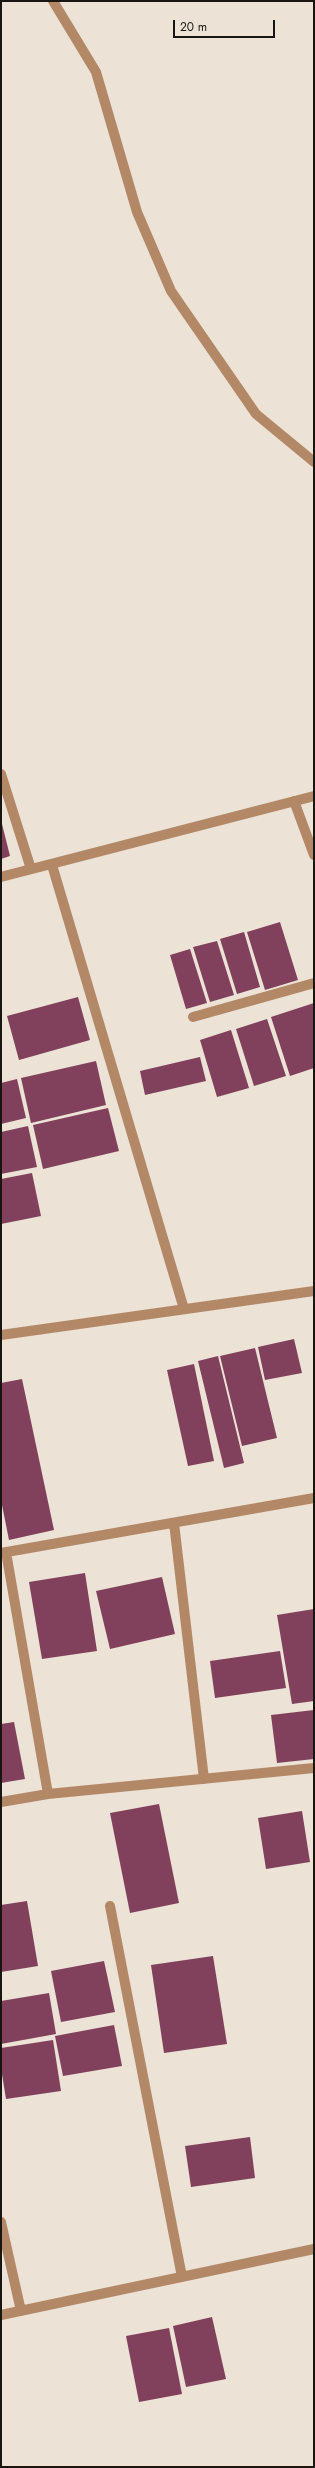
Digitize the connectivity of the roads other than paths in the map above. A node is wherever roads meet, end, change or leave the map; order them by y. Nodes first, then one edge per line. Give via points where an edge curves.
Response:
1 (53, 1) edge
2 (314, 462) edge
3 (1, 774) edge
4 (314, 796) edge
5 (294, 801) junction
6 (314, 855) edge
7 (52, 865) junction
8 (31, 869) junction
9 (1, 877) edge
10 (314, 983) edge
11 (192, 1017) dead end
12 (314, 1291) edge
13 (184, 1309) junction
14 (1, 1335) edge
15 (314, 1498) edge
16 (174, 1523) junction
17 (4, 1552) edge
18 (314, 1768) edge
19 (204, 1779) junction
20 (48, 1794) junction
21 (1, 1802) edge
22 (110, 1906) dead end
23 (1, 2222) edge
24 (314, 2249) edge
25 (182, 2277) junction
26 (21, 2311) junction
27 (1, 2316) edge

1 - 2 street via 96,72 136,212 171,290 256,414
3 - 8 street
4 - 5 street
5 - 6 street
5 - 7 street
7 - 8 street
7 - 13 street
8 - 9 street
10 - 11 street
12 - 13 street
13 - 14 street
15 - 16 street
16 - 17 street
16 - 19 street
17 - 20 street
18 - 19 street
19 - 20 street
20 - 21 street
22 - 25 street
23 - 26 street
24 - 25 street
25 - 26 street
26 - 27 street

